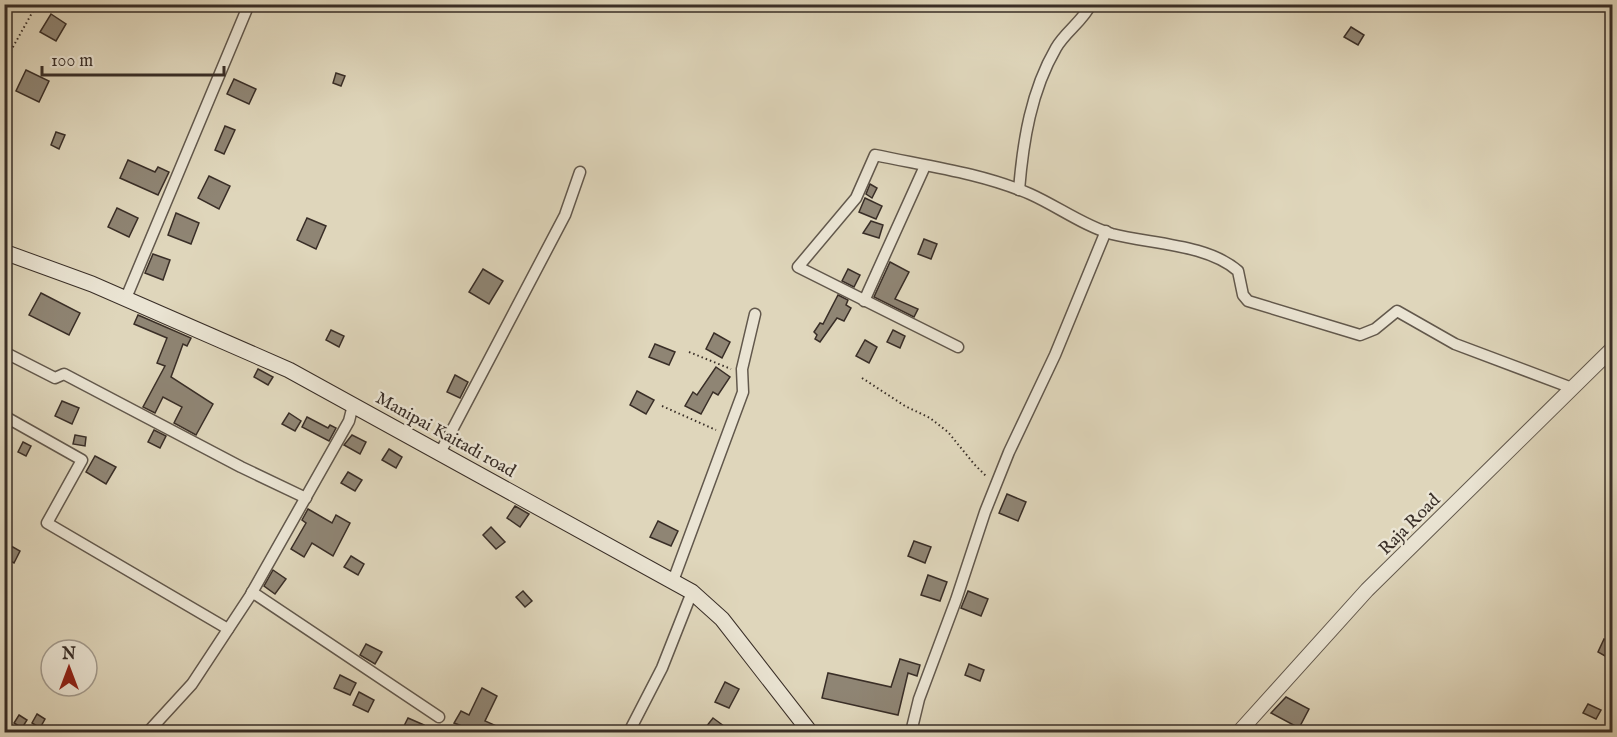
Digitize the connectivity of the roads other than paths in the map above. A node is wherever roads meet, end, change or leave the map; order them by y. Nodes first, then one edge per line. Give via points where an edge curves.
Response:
1 (249, 4) edge
2 (1091, 4) edge
3 (925, 166) junction
4 (580, 172) dead end
5 (1019, 190) junction
6 (1106, 231) junction
7 (6, 257) edge
8 (126, 298) junction
9 (864, 301) junction
10 (755, 314) dead end
11 (958, 347) dead end
12 (1612, 349) edge
13 (4, 352) edge
14 (1572, 388) junction
15 (353, 405) junction
16 (4, 416) edge
17 (440, 453) junction
18 (306, 498) junction
19 (673, 581) junction
20 (252, 592) junction
21 (692, 592) junction
22 (228, 629) junction
23 (439, 717) dead end
24 (148, 732) edge
25 (629, 732) edge
26 (810, 732) edge
27 (911, 732) edge
28 (1239, 732) edge

1 - 8 street
2 - 5 street via 1057,47 1034,101 1023,144
3 - 5 street
3 - 9 street
3 - 9 street via 875,155 856,198 798,267
4 - 17 street via 565,215
5 - 6 street
6 - 14 street via 1223,261 1238,271 1248,301 1360,335 1375,329 1397,311 1455,344
6 - 27 street via 993,490 919,699
7 - 8 main road, Manipai Kaitadi road
8 - 15 main road, Manipai Kaitadi road via 289,370
9 - 11 street
10 - 19 street via 742,373 742,392
12 - 14 street, Raja Road
13 - 18 street via 55,378 64,374
14 - 28 street, Raja Road via 1367,590
15 - 17 main road, Manipai Kaitadi road
15 - 18 street via 349,421
16 - 22 street via 82,460 47,523
17 - 19 main road, Manipai Kaitadi road
18 - 20 street
19 - 21 main road, Manipai Kaitadi road
20 - 22 street
20 - 23 street
21 - 25 street via 662,668
21 - 26 main road, Manipai Kaitadi road via 722,619
22 - 24 street via 192,684

